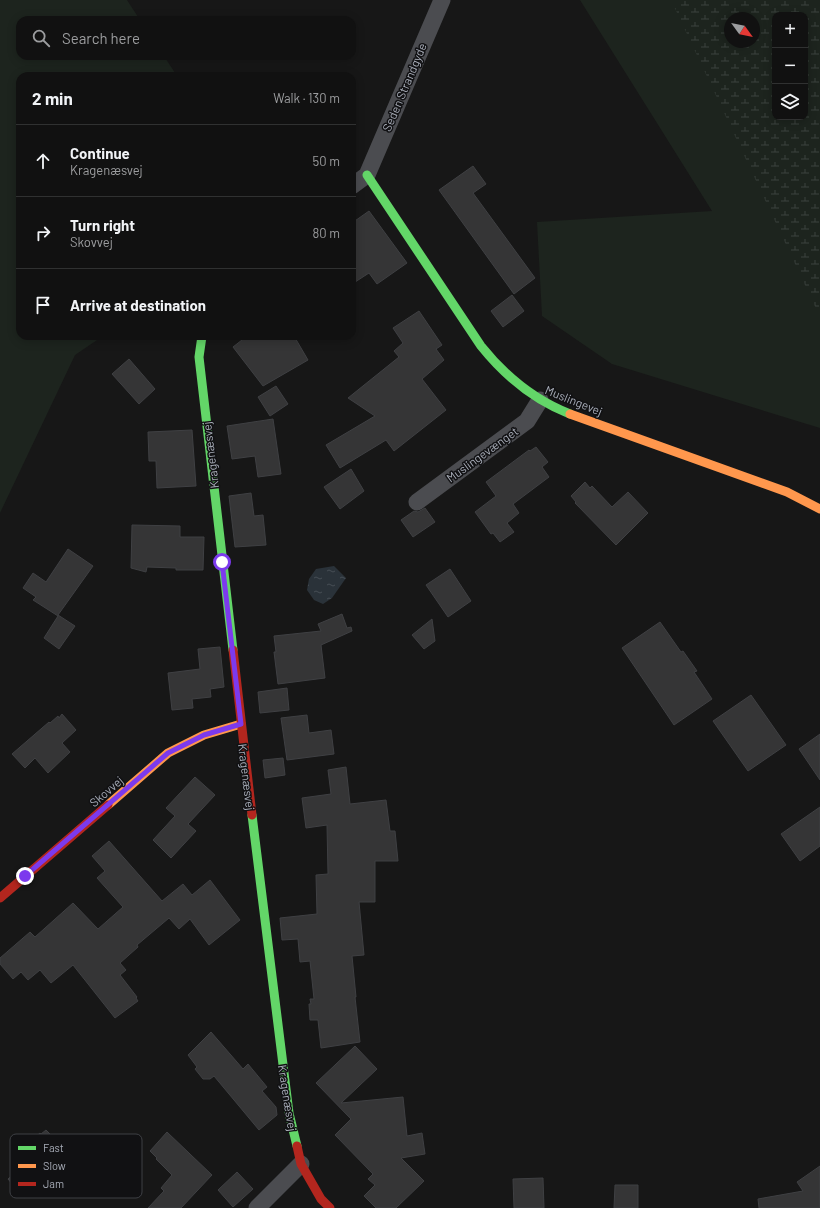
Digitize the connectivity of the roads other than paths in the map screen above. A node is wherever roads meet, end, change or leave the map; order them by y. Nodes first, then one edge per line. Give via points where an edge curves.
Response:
1 (442, 0) edge
2 (367, 175) junction
3 (356, 183) edge
4 (201, 340) edge
5 (540, 400) junction
6 (417, 502) dead end
7 (820, 509) edge
8 (241, 724) junction
9 (0, 898) edge
10 (301, 1164) junction
11 (257, 1208) edge
12 (330, 1208) edge

1 - 2 street, Seden Strandgyde
2 - 3 street
2 - 5 street, Muslingevej via 484,350 495,363
4 - 8 street, Kragenæsvej via 199,357
5 - 6 street, Muslingevænget via 527,421
5 - 7 street, Muslingevej via 555,408 787,492
8 - 9 street, Skovvej via 204,735 168,753
8 - 10 street, Kragenæsvej via 289,1113
10 - 11 street
10 - 12 street, Kragenæsvej via 321,1199

